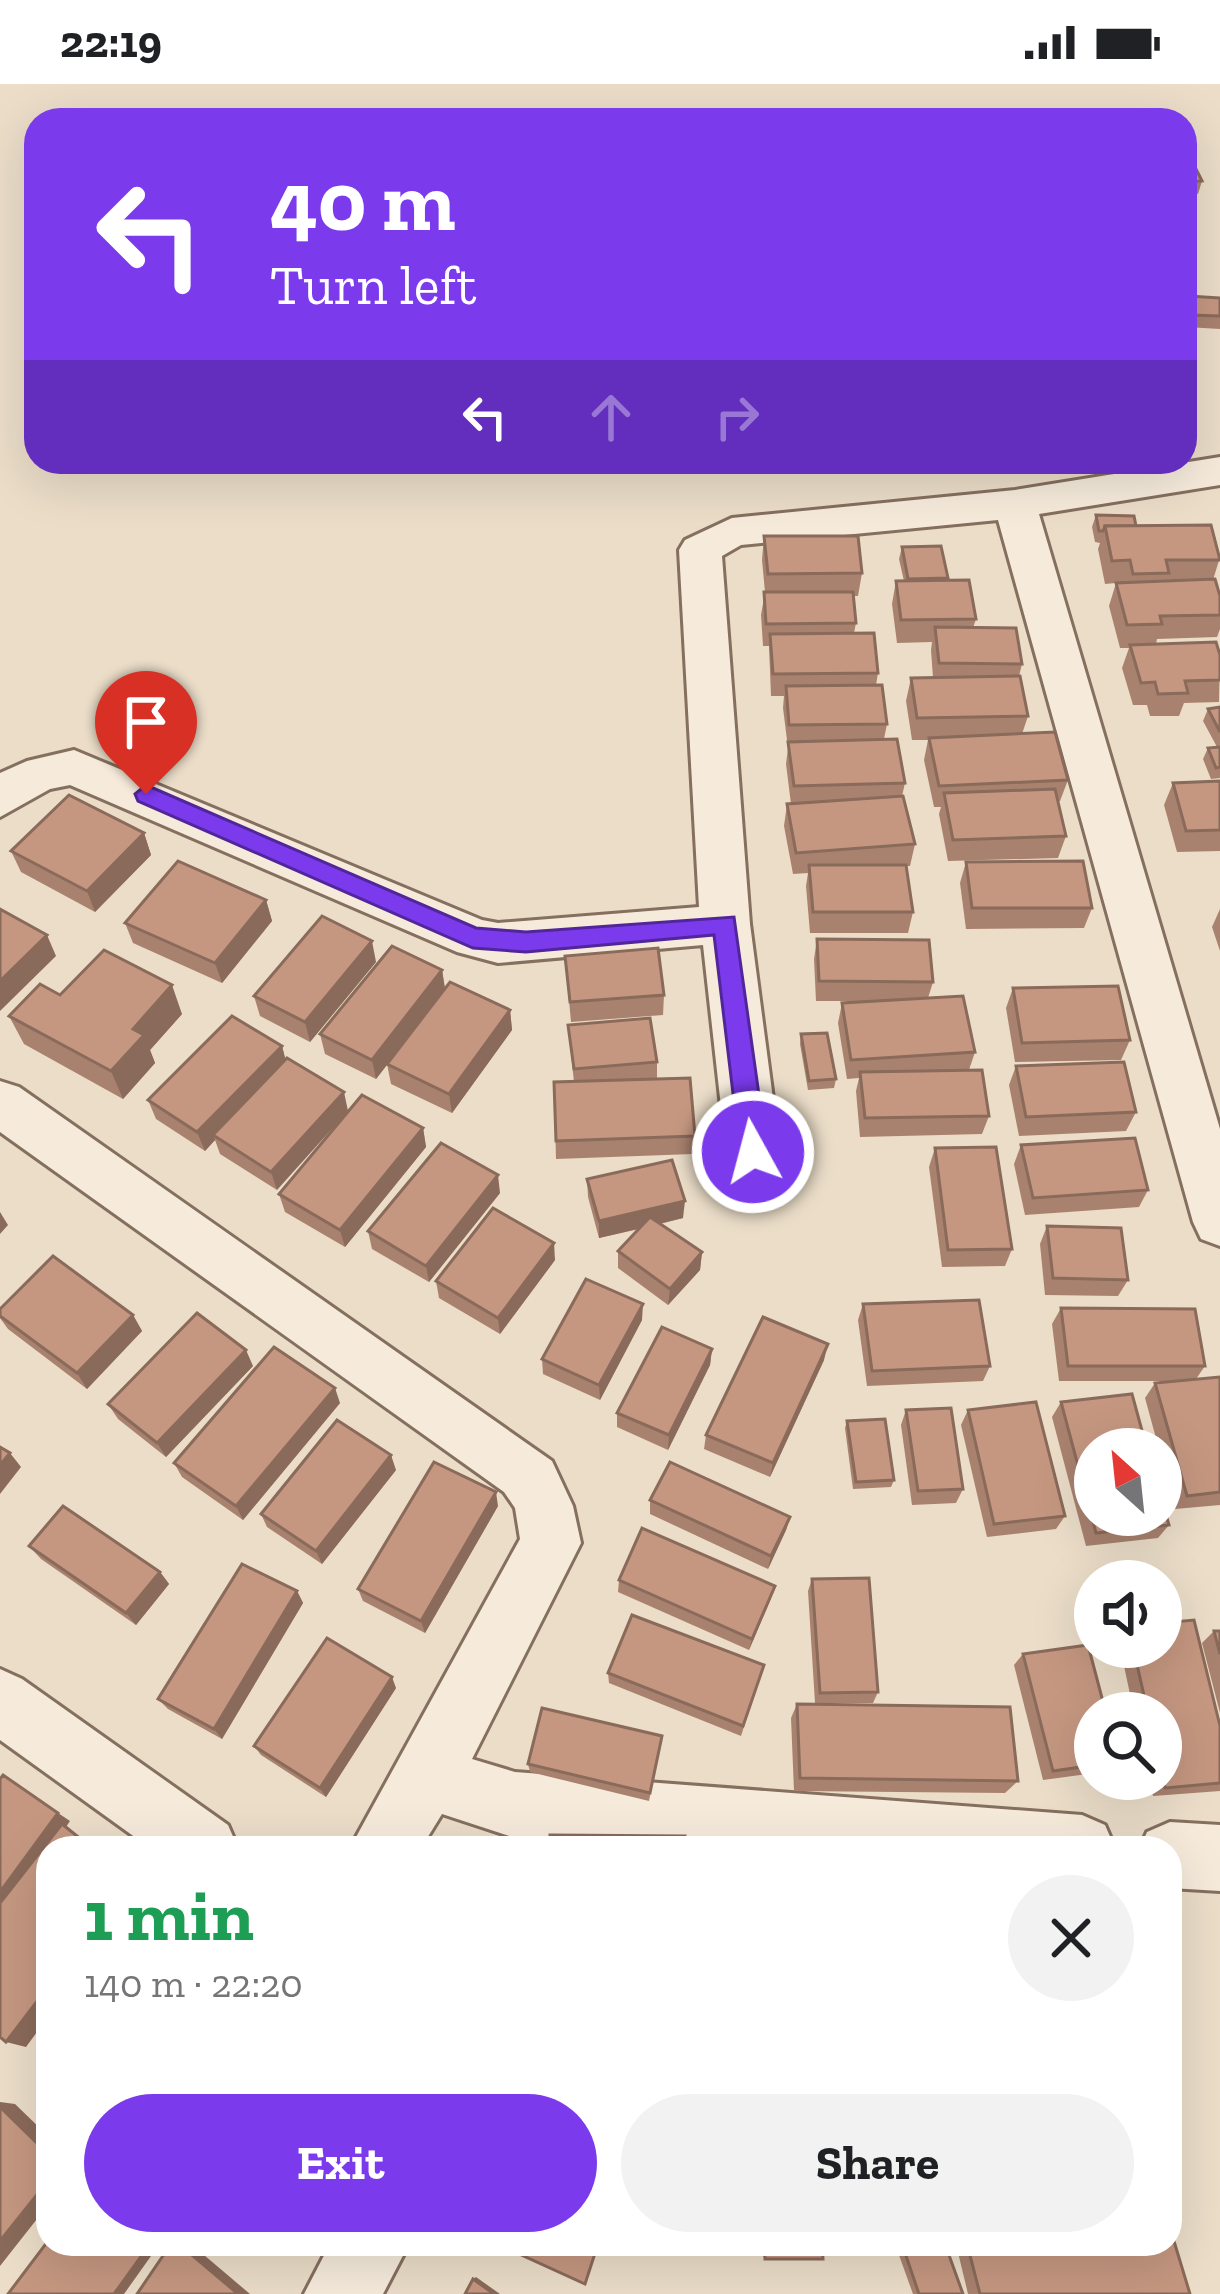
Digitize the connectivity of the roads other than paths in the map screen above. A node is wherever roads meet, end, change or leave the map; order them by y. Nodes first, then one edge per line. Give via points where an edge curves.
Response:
1 (1220, 471) edge
2 (1015, 504) junction
3 (0, 799) edge
4 (725, 924) junction
5 (0, 1103) edge
6 (753, 1152) dead end
7 (1220, 1222) edge
8 (0, 1701) edge
9 (428, 1777) junction
10 (188, 1836) edge
11 (391, 1836) edge
12 (924, 1836) edge
13 (1182, 1856) edge
14 (1220, 1858) edge
15 (365, 2256) edge
16 (341, 2294) edge

1 - 2 street
2 - 4 street via 732,532 700,550
2 - 7 street
3 - 4 street via 18,782 74,767 498,943
4 - 6 street
5 - 9 street via 524,1472 539,1491 551,1543
8 - 10 street
9 - 11 street
9 - 12 street via 515,1805
13 - 14 street
15 - 16 street

